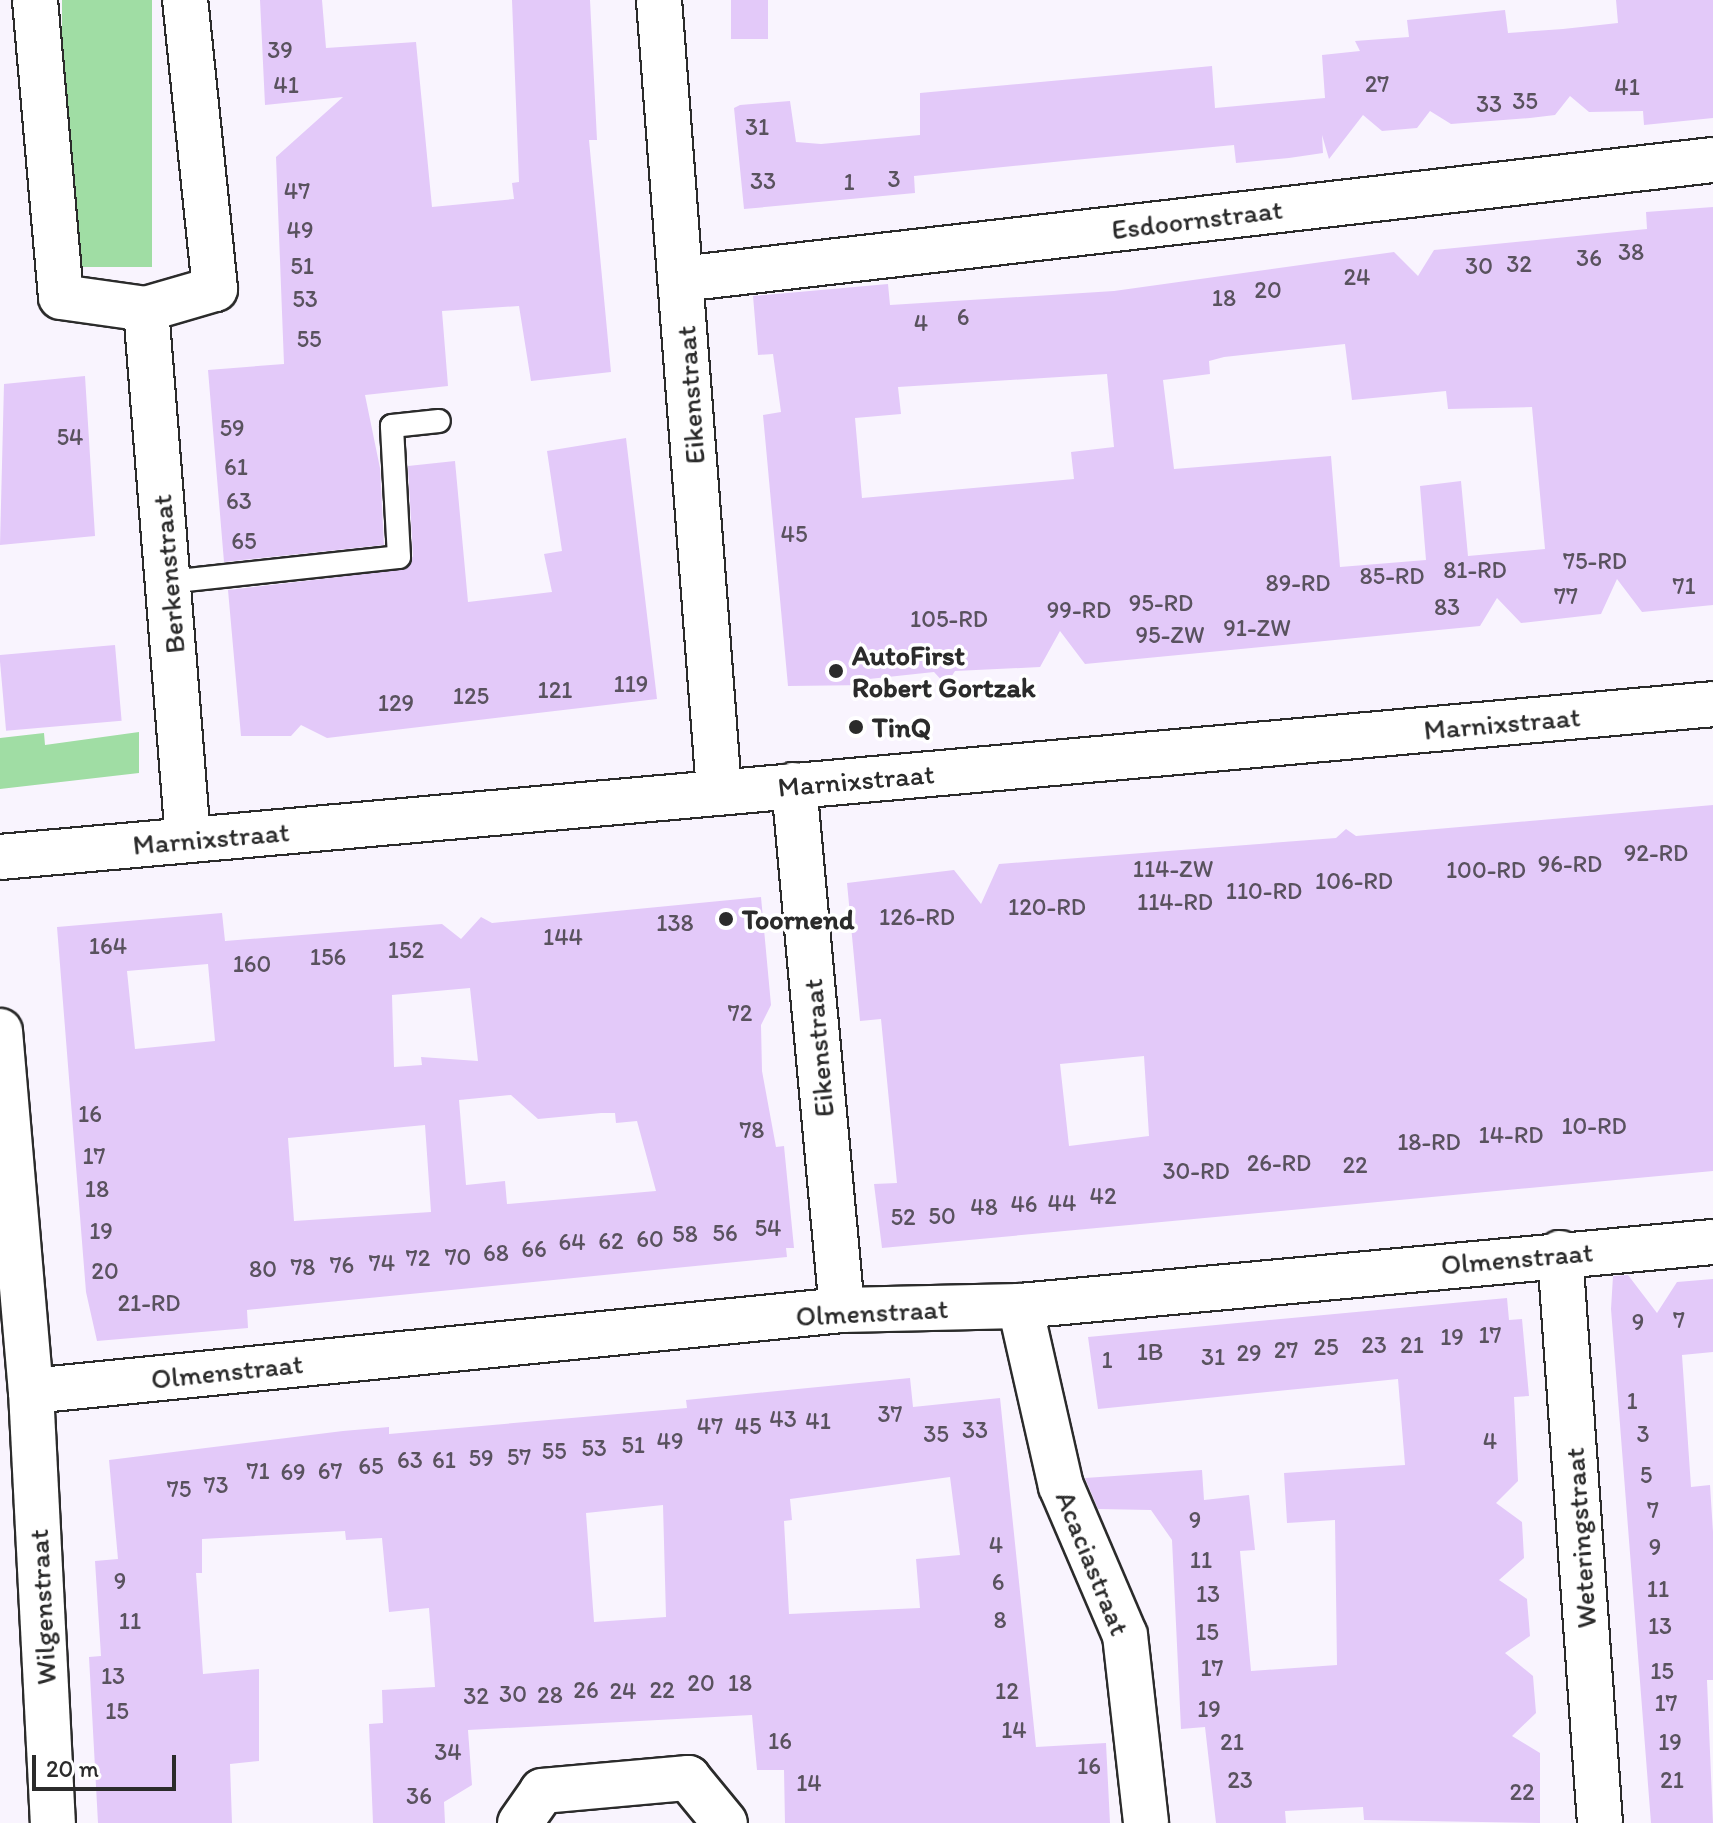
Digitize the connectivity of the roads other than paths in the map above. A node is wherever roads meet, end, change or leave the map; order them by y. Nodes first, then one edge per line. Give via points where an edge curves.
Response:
1 (35, 0) edge
2 (185, 0) edge
3 (659, 0) edge
4 (1713, 160) edge
5 (681, 279) junction
6 (146, 309) junction
7 (439, 421) dead end
8 (169, 582) junction
9 (1713, 704) edge
10 (794, 785) junction
11 (719, 791) junction
12 (188, 839) junction
13 (0, 857) edge
14 (0, 1031) edge
15 (8, 1218) edge
16 (1713, 1242) edge
17 (1560, 1253) junction
18 (1020, 1306) junction
19 (842, 1310) junction
20 (31, 1391) junction
21 (53, 1823) edge
22 (520, 1823) edge
23 (725, 1823) edge
24 (1146, 1823) edge
25 (1600, 1823) edge

1 - 6 street via 61,297
2 - 6 street via 215,289
3 - 5 street, Eikenstraat
4 - 5 street, Esdoornstraat
5 - 11 street, Eikenstraat
6 - 8 street, Berkenstraat
7 - 8 lane via 392,426 399,557
8 - 12 street, Berkenstraat
9 - 10 street, Marnixstraat
10 - 11 street, Marnixstraat
10 - 19 street, Eikenstraat
11 - 12 street, Marnixstraat
12 - 13 street, Marnixstraat
14 - 15 street, Wilgenstraat
15 - 20 street, Wilgenstraat
16 - 17 street, Olmenstraat
17 - 18 street, Olmenstraat
17 - 25 street, Weteringstraat
18 - 19 street, Olmenstraat
18 - 24 street, Acaciastraat via 1061,1486 1125,1635
19 - 20 street, Olmenstraat
20 - 21 street, Wilgenstraat
22 - 23 street via 542,1791 688,1778

